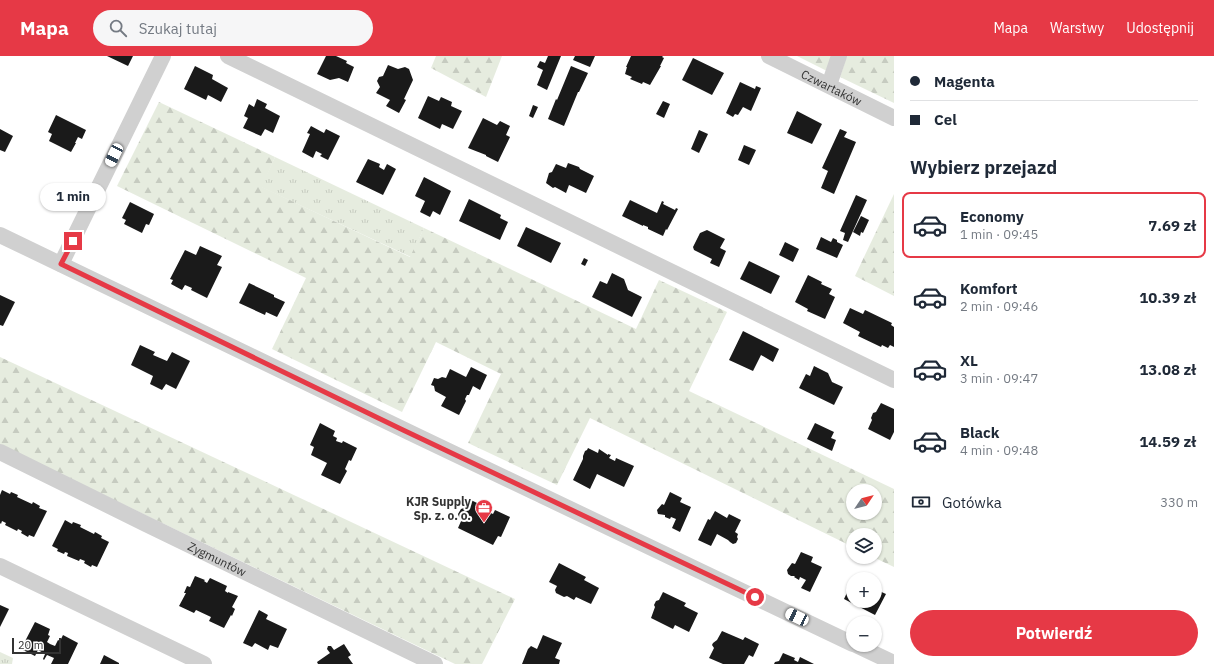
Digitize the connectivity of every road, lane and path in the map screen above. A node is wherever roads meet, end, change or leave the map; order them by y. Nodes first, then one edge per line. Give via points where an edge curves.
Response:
1 (163, 56) edge
2 (228, 56) edge
3 (769, 56) edge
4 (839, 56) edge
5 (829, 85) junction
6 (894, 118) edge
7 (0, 235) edge
8 (61, 264) junction
9 (894, 380) edge
10 (0, 452) edge
11 (0, 566) edge
12 (846, 641) edge
13 (871, 652) edge
14 (894, 663) edge
15 (204, 664) edge
16 (435, 664) edge

1 - 8 street
2 - 9 street
3 - 5 street, Czwartaków
4 - 5 street
5 - 6 street, Czwartaków
7 - 8 street
8 - 12 street
10 - 16 street, Zygmuntów
11 - 15 street
13 - 14 street

